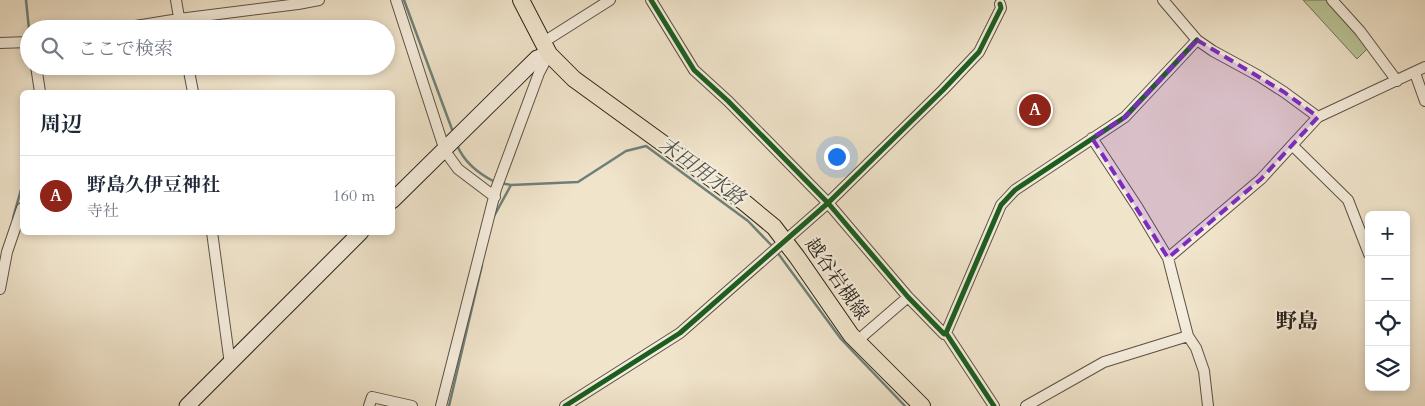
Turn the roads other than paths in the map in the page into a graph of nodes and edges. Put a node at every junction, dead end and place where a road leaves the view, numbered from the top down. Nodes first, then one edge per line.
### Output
1 (176, 0) edge
2 (319, 0) edge
3 (396, 0) edge
4 (521, 0) edge
5 (610, 0) edge
6 (651, 0) edge
7 (1163, 0) edge
8 (1332, 0) edge
9 (1000, 4) dead end
10 (179, 20) edge
11 (204, 20) edge
12 (1197, 40) junction
13 (20, 42) edge
14 (0, 43) edge
15 (546, 48) junction
16 (1425, 67) edge
17 (1415, 73) junction
18 (37, 75) edge
19 (190, 75) edge
20 (1397, 81) junction
21 (40, 90) edge
22 (193, 90) edge
23 (1425, 101) edge
24 (1318, 117) junction
25 (1092, 138) junction
26 (1292, 146) junction
27 (444, 150) junction
28 (495, 197) junction
29 (395, 198) edge
30 (828, 203) junction
31 (20, 214) edge
32 (212, 235) edge
33 (358, 235) edge
34 (1365, 244) edge
35 (779, 246) junction
36 (1168, 258) junction
37 (0, 289) edge
38 (908, 297) junction
39 (946, 333) junction
40 (1188, 336) junction
41 (857, 341) junction
42 (230, 364) junction
43 (187, 406) edge
44 (369, 406) edge
45 (412, 406) edge
46 (441, 406) edge
47 (565, 406) edge
48 (922, 406) edge
49 (994, 406) edge
50 (1026, 406) edge
51 (1208, 406) edge

1 - 10 street
2 - 11 street
3 - 27 street
4 - 15 main road, 越谷岩槻線
5 - 15 street
6 - 30 street
7 - 12 street
8 - 20 street
9 - 30 street
12 - 24 street
12 - 25 street
13 - 14 street
15 - 27 street
15 - 28 street
15 - 35 main road, 越谷岩槻線
16 - 17 street
17 - 20 street
17 - 23 street
18 - 21 street
19 - 22 street
20 - 24 street
24 - 26 street
25 - 36 street
25 - 39 street
26 - 34 street
26 - 36 street
27 - 28 street
27 - 29 street
28 - 46 street
30 - 35 street
30 - 38 street
31 - 37 street
32 - 42 street
33 - 42 street
35 - 41 main road, 越谷岩槻線
35 - 47 street
36 - 40 street
38 - 39 street
38 - 41 street
39 - 49 street
40 - 50 street
40 - 51 street
41 - 48 main road, 越谷岩槻線
42 - 43 street
44 - 45 street

